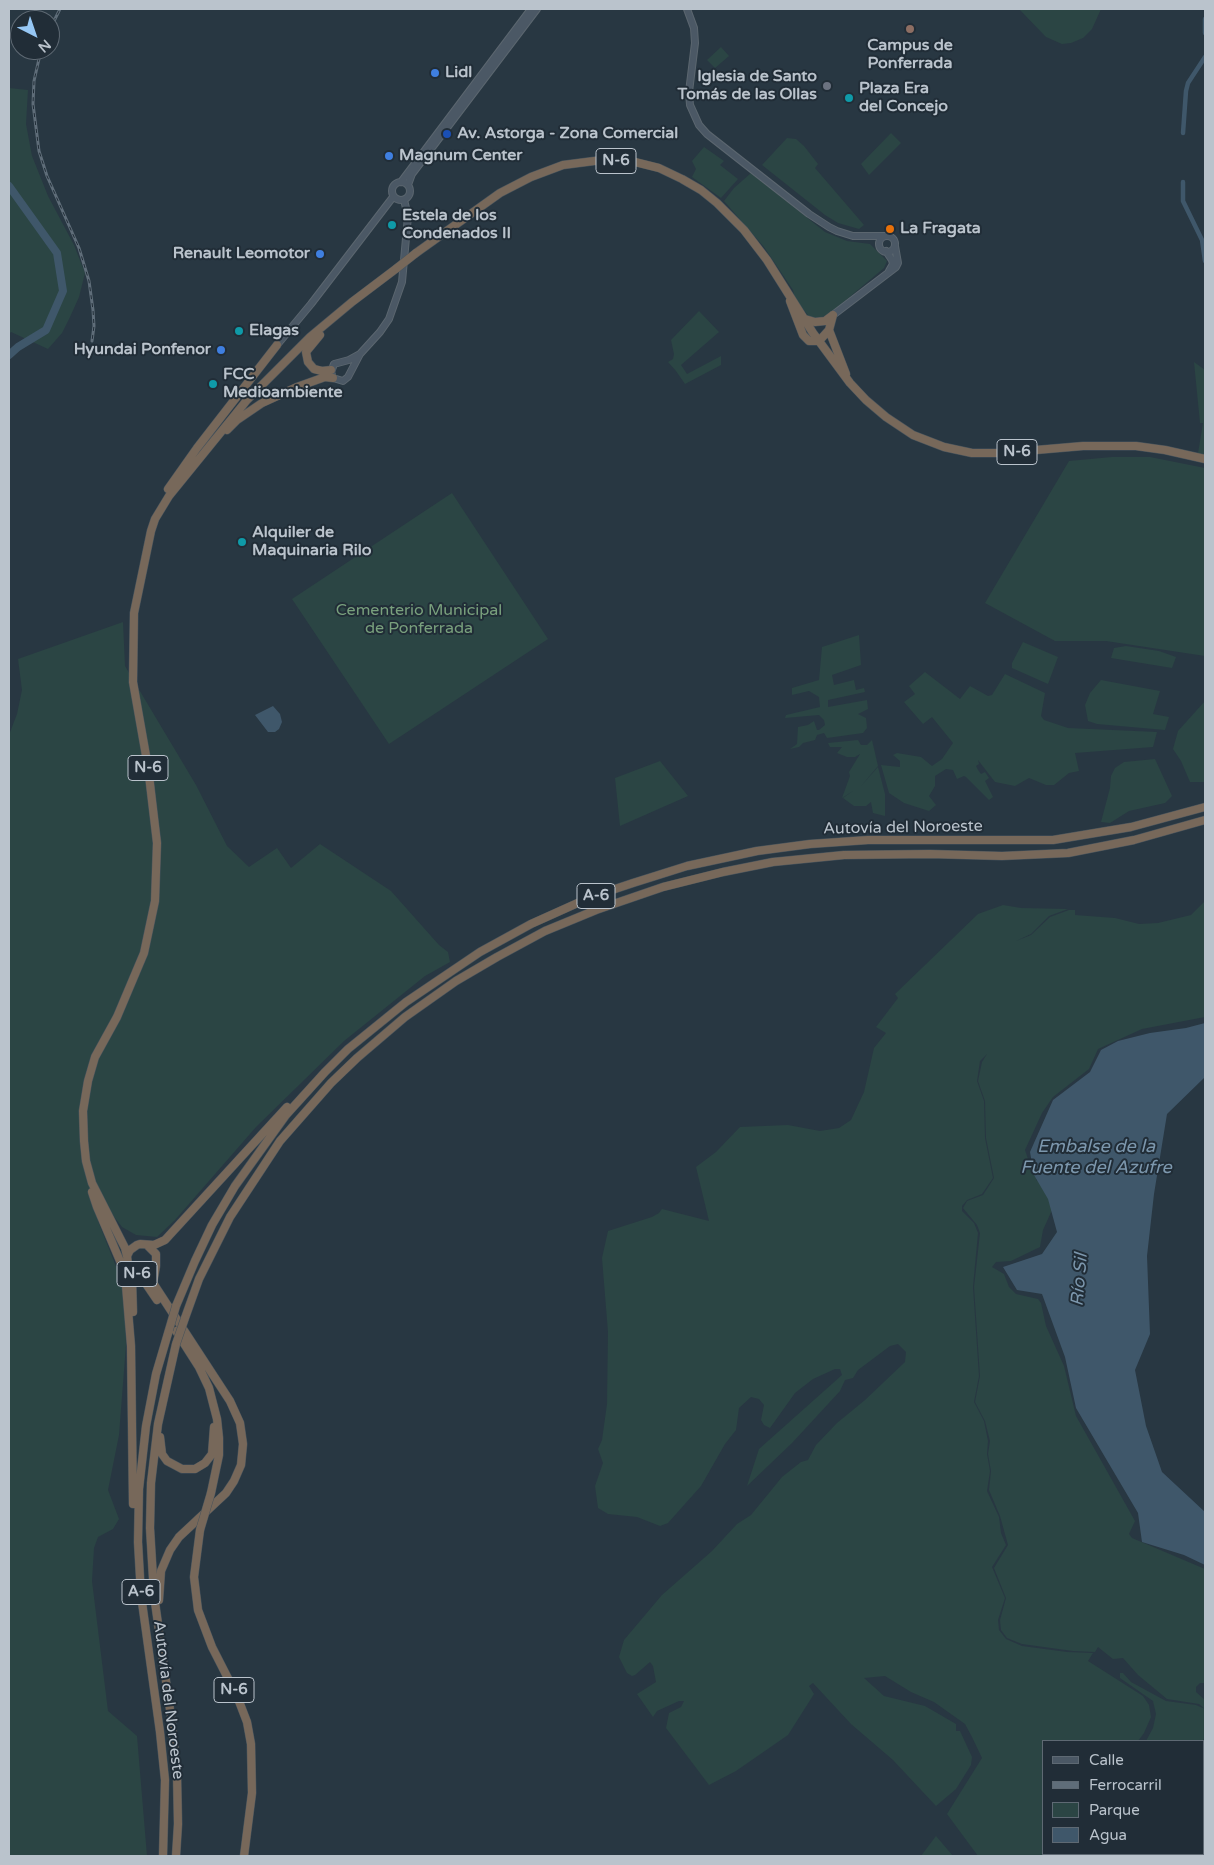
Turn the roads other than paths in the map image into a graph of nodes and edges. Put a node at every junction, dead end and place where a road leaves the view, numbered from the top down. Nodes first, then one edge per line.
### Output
1 (531, 9) edge
2 (537, 9) edge
3 (687, 9) edge
4 (404, 183) junction
5 (393, 197) junction
6 (404, 200) junction
7 (887, 236) junction
8 (870, 237) junction
9 (879, 244) junction
10 (895, 246) junction
11 (886, 251) junction
12 (887, 274) junction
13 (365, 292) junction
14 (787, 292) junction
15 (833, 315) junction
16 (805, 319) junction
17 (824, 321) junction
18 (829, 330) junction
19 (813, 333) junction
20 (819, 341) junction
21 (277, 345) joint
22 (360, 354) junction
23 (343, 362) junction
24 (331, 370) junction
25 (350, 372) junction
26 (333, 378) junction
27 (850, 383) junction
28 (1205, 459) edge
29 (184, 475) junction
30 (155, 519) junction
31 (1205, 807) edge
32 (1205, 820) edge
33 (406, 1002) junction
34 (92, 1183) junction
35 (117, 1232) junction
36 (144, 1245) junction
37 (127, 1256) junction
38 (153, 1269) junction
39 (130, 1270) junction
40 (140, 1275) junction
41 (158, 1300) junction
42 (178, 1345) junction
43 (132, 1346) junction
44 (209, 1388) junction
45 (154, 1694) junction
46 (172, 1724) junction
47 (163, 1856) edge
48 (176, 1856) edge
49 (244, 1856) edge

1 - 4 main road
2 - 4 main road
3 - 8 main road
4 - 5 main road
4 - 6 main road
5 - 6 main road
5 - 21 main road
6 - 22 main road
7 - 8 main road
7 - 9 main road
7 - 10 main road
8 - 9 main road
9 - 11 main road
10 - 11 main road
10 - 12 main road
11 - 12 main road
12 - 15 main road
13 - 14 highway, N-6, bridge
13 - 24 highway, N-6
13 - 29 highway, N-6
14 - 16 highway, N-6
14 - 20 highway
15 - 17 highway
15 - 18 highway
16 - 17 highway
16 - 19 highway, N-6
17 - 19 highway
18 - 20 highway
18 - 27 highway
19 - 20 highway, N-6
20 - 27 highway, N-6
21 - 30 highway
22 - 23 main road
22 - 25 main road
23 - 24 main road
23 - 25 main road
24 - 26 main road
25 - 26 main road
26 - 29 highway
27 - 28 highway, N-6
29 - 30 highway, N-6
30 - 34 highway, N-6
31 - 33 highway, Autovía del Noroeste / A-6
32 - 42 highway, Autovía del Noroeste / A-6, bridge
33 - 36 highway
33 - 45 highway, Autovía del Noroeste / A-6, bridge
34 - 35 highway, N-6
34 - 43 highway
35 - 36 highway, N-6
35 - 37 highway, N-6
36 - 37 highway, N-6
36 - 38 highway, N-6
37 - 39 highway, N-6
38 - 40 highway, N-6
38 - 41 highway, N-6
38 - 46 highway
39 - 40 highway, N-6
39 - 43 highway
40 - 41 highway, N-6
41 - 44 highway, N-6
42 - 44 highway
42 - 46 highway, Autovía del Noroeste / A-6
43 - 45 highway
44 - 49 highway, N-6, bridge
45 - 47 highway, Autovía del Noroeste / A-6
46 - 48 highway, Autovía del Noroeste / A-6

